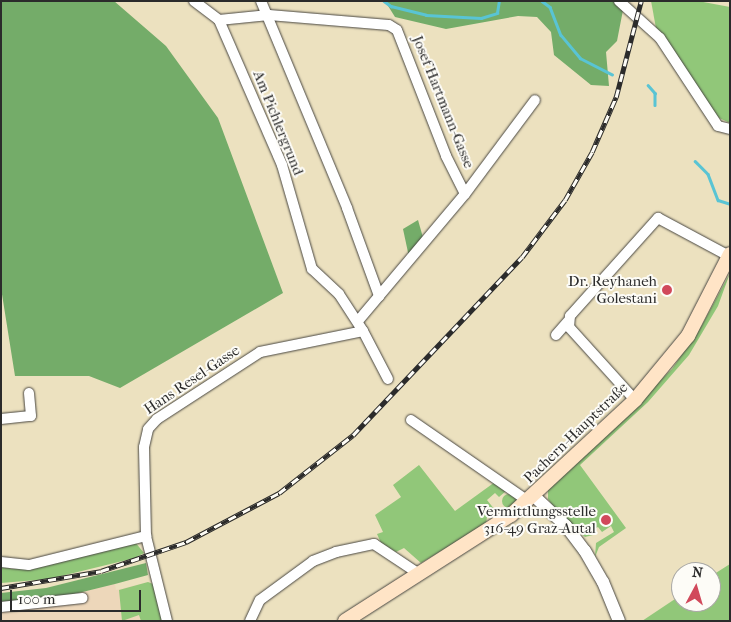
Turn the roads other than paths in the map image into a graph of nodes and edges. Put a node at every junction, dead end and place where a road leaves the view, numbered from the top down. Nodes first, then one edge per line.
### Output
1 (194, 1) edge
2 (261, 1) edge
3 (619, 1) edge
4 (268, 15) junction
5 (219, 20) junction
6 (535, 100) dead end
7 (730, 129) edge
8 (465, 194) junction
9 (729, 260) edge
10 (379, 296) junction
11 (358, 321) junction
12 (568, 321) junction
13 (362, 331) junction
14 (556, 335) dead end
15 (388, 379) dead end
16 (28, 393) dead end
17 (635, 400) junction
18 (1, 420) edge
19 (411, 420) dead end
20 (531, 499) junction
21 (146, 536) junction
22 (1, 562) edge
23 (419, 574) junction
24 (83, 598) dead end
25 (1, 608) edge
26 (167, 621) edge
27 (250, 621) edge
28 (345, 621) edge
29 (619, 621) edge

1 - 5 street, Am Pichlergrund
2 - 4 street
3 - 7 street
4 - 5 street
4 - 8 street, Josef Hartmann-Gasse
4 - 10 street
5 - 11 street, Am Pichlergrund
6 - 8 street, Josef Hartmann-Gasse
8 - 10 street, Josef Hartmann-Gasse
9 - 12 street
9 - 17 main road, Pachern-Hauptstraße
10 - 11 street, Josef Hartmann-Gasse
11 - 13 street
12 - 14 street
12 - 17 street
13 - 15 street
13 - 21 street, Hans Resel-Gasse
16 - 18 street
17 - 20 main road, Pachern-Hauptstraße
19 - 20 street
20 - 23 main road, Pachern-Hauptstraße
20 - 29 street
21 - 22 street
21 - 26 street, Hans Resel-Gasse
23 - 27 street
23 - 28 main road, Pachern-Hauptstraße
24 - 25 street

